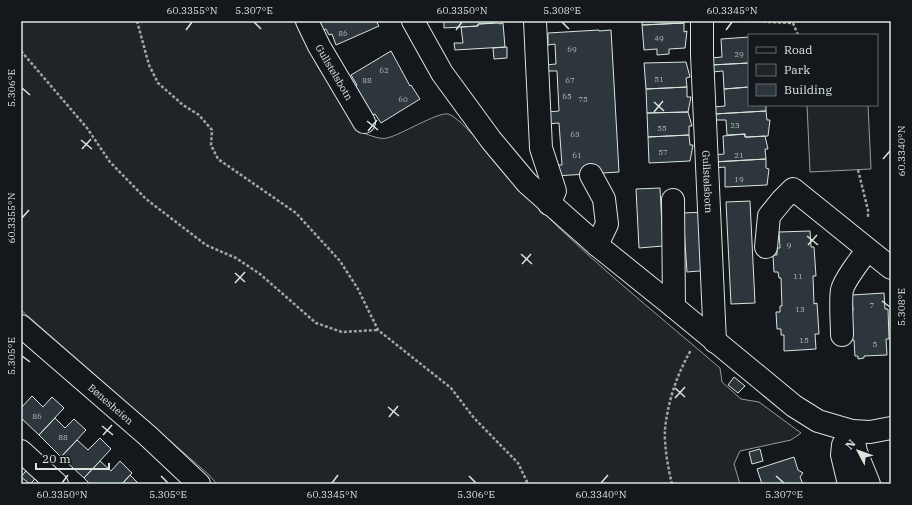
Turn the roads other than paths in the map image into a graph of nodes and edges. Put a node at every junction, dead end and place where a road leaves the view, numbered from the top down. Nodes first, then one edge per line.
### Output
1 (307, 21) edge
2 (413, 21) edge
3 (535, 21) edge
4 (702, 21) edge
5 (364, 122) dead end
6 (590, 174) dead end
7 (673, 200) dead end
8 (549, 204) junction
9 (597, 245) junction
10 (766, 247) dead end
11 (868, 250) junction
12 (891, 268) edge
13 (674, 307) junction
14 (21, 326) edge
15 (842, 335) dead end
16 (710, 337) junction
17 (891, 428) edge
18 (852, 431) junction
19 (21, 450) edge
20 (57, 484) edge
21 (199, 484) edge
22 (849, 484) edge
23 (869, 484) edge

1 - 5 street, Gullstølsbotn
2 - 8 street
3 - 8 street
4 - 16 street, Gullstølsbotn
6 - 9 street
7 - 13 street
8 - 9 street
9 - 13 street
10 - 11 street
11 - 12 street
11 - 15 street
13 - 16 street
14 - 21 street, Bønesheien
16 - 18 street
17 - 18 street
18 - 22 street
18 - 23 street
19 - 20 street

